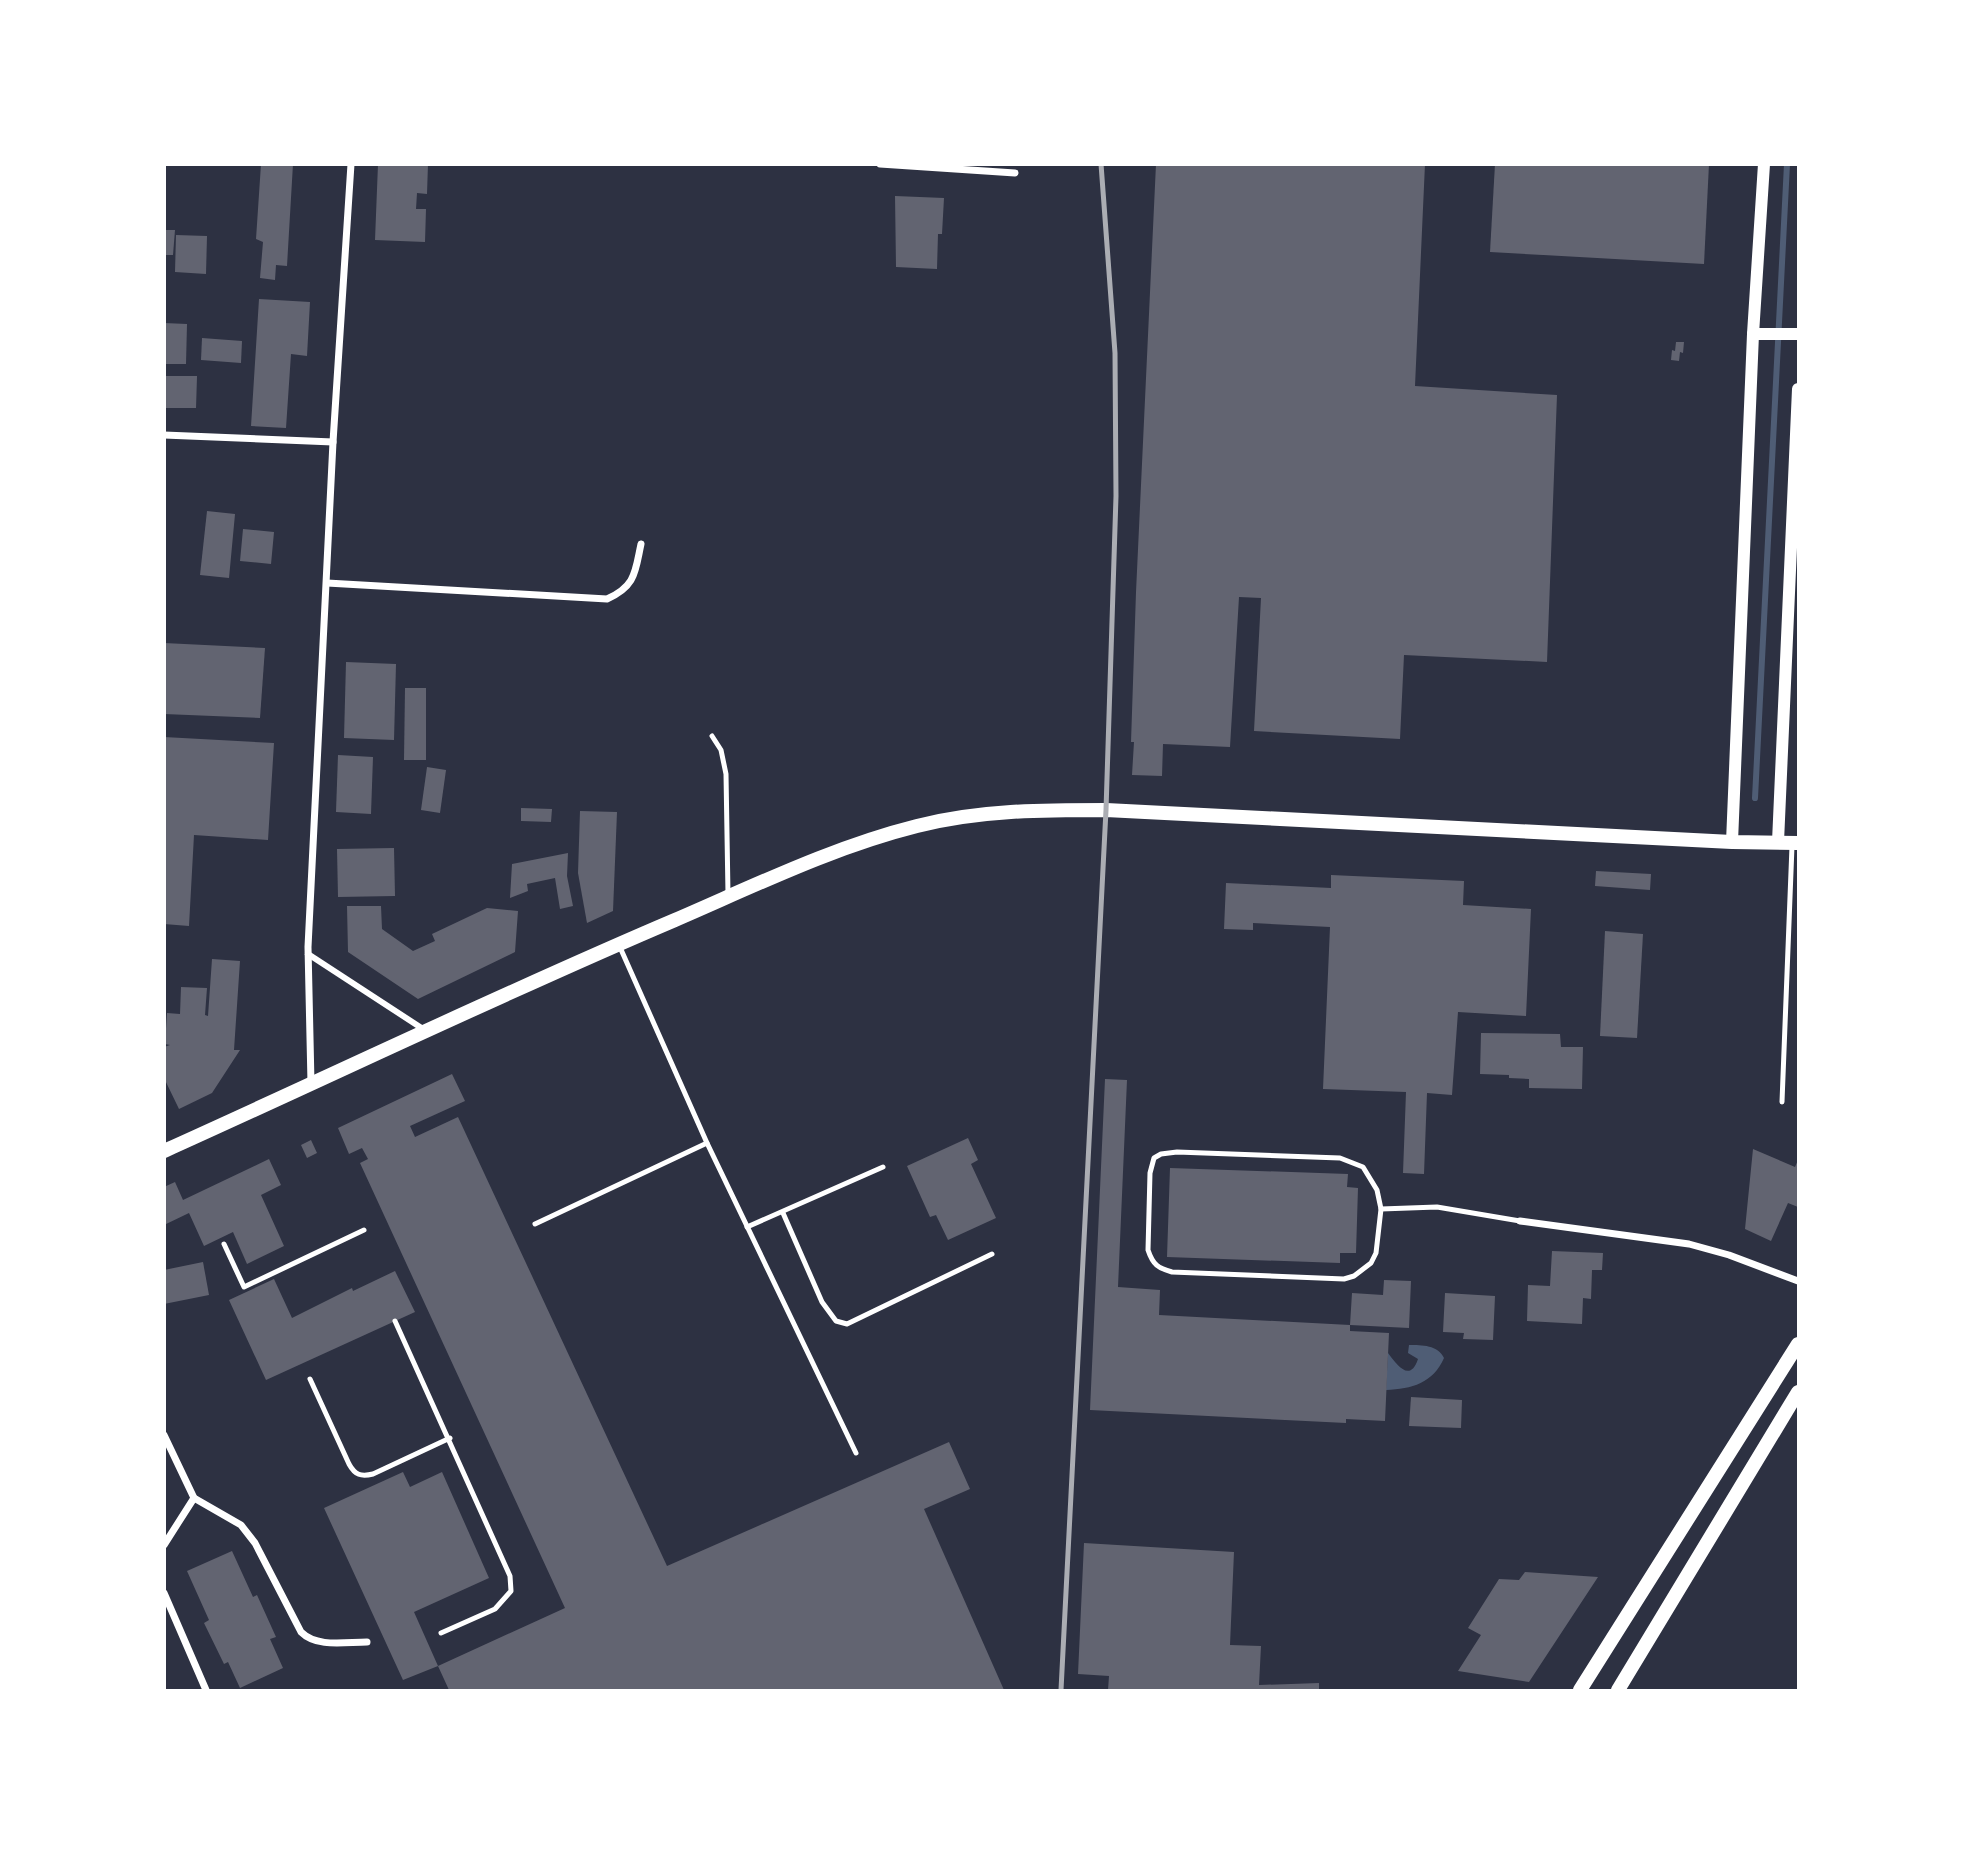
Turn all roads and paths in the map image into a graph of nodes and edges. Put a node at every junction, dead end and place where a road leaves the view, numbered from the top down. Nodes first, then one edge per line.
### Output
1 (351, 164) edge
2 (880, 164) edge
3 (1764, 164) edge
4 (1015, 173) dead end
5 (1758, 334) junction
6 (1794, 334) edge
7 (1798, 388) edge
8 (164, 435) edge
9 (333, 442) junction
10 (641, 544) dead end
11 (327, 583) junction
12 (712, 736) dead end
13 (1732, 842) junction
14 (1789, 842) edge
15 (728, 897) junction
16 (618, 944) junction
17 (308, 954) junction
18 (428, 1032) junction
19 (311, 1086) junction
20 (1783, 1102) dead end
21 (707, 1143) junction
22 (164, 1152) edge
23 (883, 1167) dead end
24 (1381, 1209) junction
25 (783, 1213) junction
26 (1520, 1221) joint
27 (535, 1224) dead end
28 (747, 1227) junction
29 (364, 1230) dead end
30 (224, 1244) dead end
31 (992, 1254) dead end
32 (1798, 1281) edge
33 (396, 1321) dead end
34 (1798, 1344) edge
35 (310, 1379) dead end
36 (1798, 1392) edge
37 (164, 1435) edge
38 (450, 1438) junction
39 (856, 1453) dead end
40 (194, 1498) junction
41 (164, 1545) edge
42 (164, 1593) edge
43 (441, 1633) dead end
44 (367, 1642) dead end
45 (206, 1690) edge
46 (1580, 1690) edge
47 (1618, 1690) edge

1 - 9 street
2 - 4 street
3 - 5 street
5 - 6 street
5 - 13 street
7 - 14 street
8 - 9 street
9 - 11 street
10 - 11 street
11 - 17 street
12 - 15 lane
13 - 14 main road
13 - 15 main road
14 - 20 lane
15 - 16 main road
16 - 18 main road
16 - 21 lane
17 - 18 street
17 - 19 street
18 - 19 main road
19 - 22 main road
21 - 27 lane
21 - 28 lane
23 - 25 lane
24 - 24 lane
24 - 26 lane
25 - 28 lane
25 - 31 lane
26 - 32 street
28 - 39 lane
29 - 30 lane
33 - 38 lane
34 - 46 main road
35 - 38 lane
36 - 47 main road
37 - 40 street
38 - 43 lane
40 - 41 street
40 - 44 street
42 - 45 street

